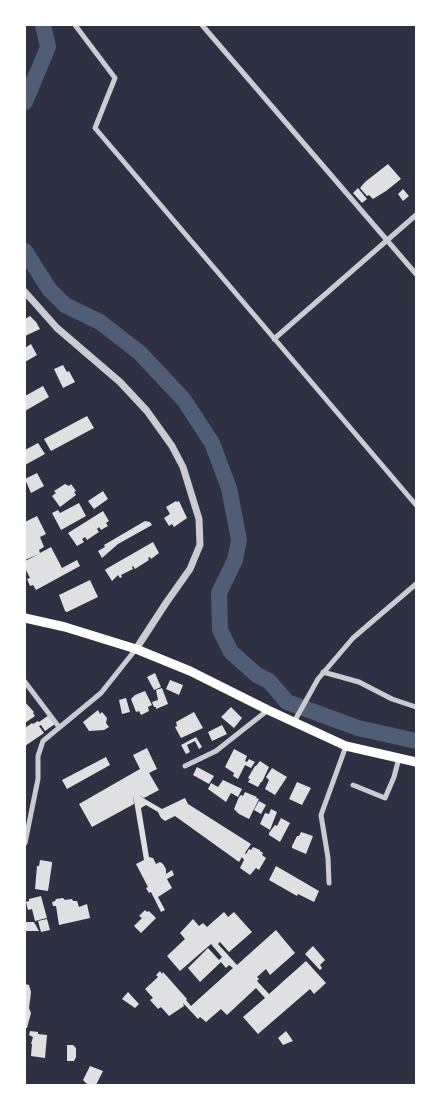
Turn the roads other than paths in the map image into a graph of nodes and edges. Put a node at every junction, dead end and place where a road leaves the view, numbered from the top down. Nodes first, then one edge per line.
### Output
1 (75, 25) edge
2 (202, 25) edge
3 (416, 215) edge
4 (387, 240) junction
5 (416, 274) edge
6 (25, 292) edge
7 (274, 340) junction
8 (416, 505) edge
9 (416, 584) edge
10 (25, 618) edge
11 (136, 649) junction
12 (323, 672) junction
13 (25, 682) edge
14 (416, 706) edge
15 (268, 710) junction
16 (297, 718) junction
17 (59, 727) junction
18 (346, 746) junction
19 (399, 758) junction
20 (416, 762) edge
21 (185, 766) dead end
22 (353, 785) dead end
23 (25, 843) edge
24 (329, 883) dead end

1 - 7 street
2 - 4 street
3 - 4 street
4 - 5 street
4 - 7 street
6 - 11 street
7 - 8 street
9 - 12 street
10 - 11 main road
11 - 15 main road
11 - 17 street
12 - 14 street
12 - 16 street
13 - 17 street
15 - 16 main road
15 - 21 street
16 - 18 main road
17 - 23 street
18 - 19 main road
18 - 24 street
19 - 20 main road
19 - 22 street

